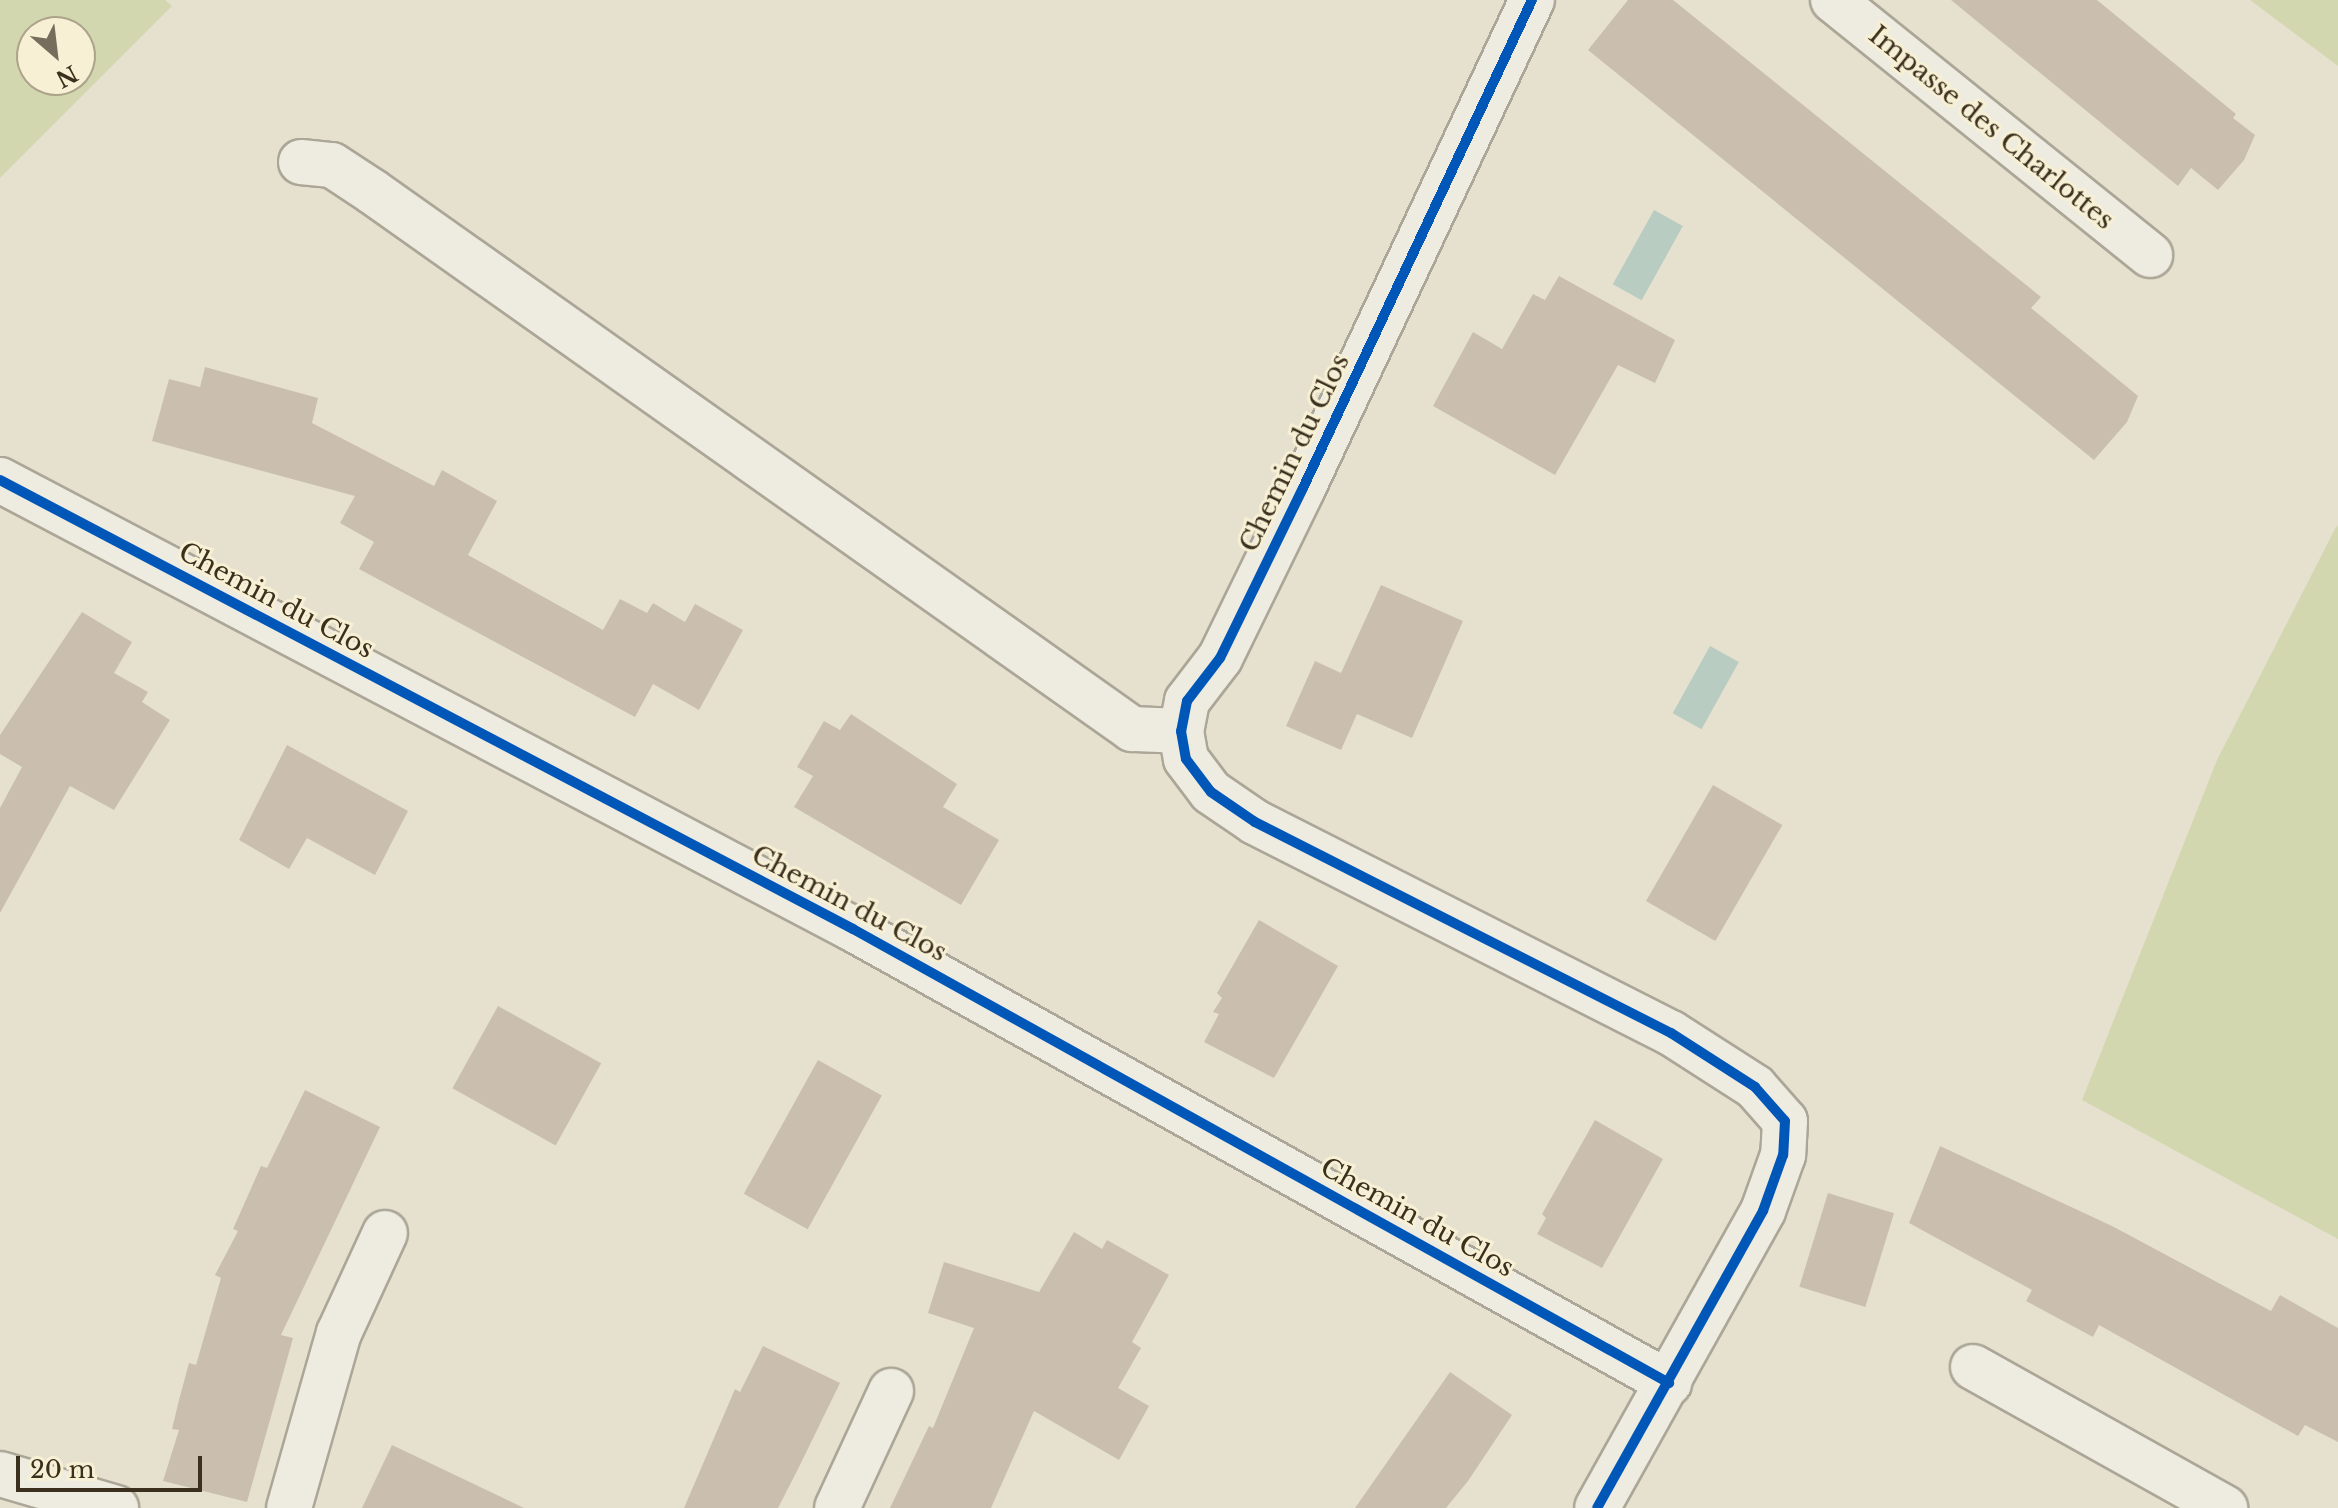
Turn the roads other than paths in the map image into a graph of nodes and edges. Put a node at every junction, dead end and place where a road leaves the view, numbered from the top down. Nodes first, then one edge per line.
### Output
1 (1532, 0) edge
2 (1833, 0) edge
3 (301, 162) dead end
4 (2150, 255) dead end
5 (0, 480) edge
6 (1181, 731) junction
7 (385, 1233) dead end
8 (1973, 1367) dead end
9 (1669, 1383) junction
10 (891, 1391) dead end
11 (0, 1474) edge
12 (116, 1508) edge
13 (289, 1508) edge
14 (837, 1508) edge
15 (1597, 1508) edge
16 (2225, 1508) edge

1 - 6 street, Chemin du Clos
2 - 4 street, Impasse des Charlottes
3 - 6 street
5 - 9 street, Chemin du Clos
6 - 9 street
7 - 13 street
8 - 16 street
9 - 15 street
10 - 14 street
11 - 12 street

